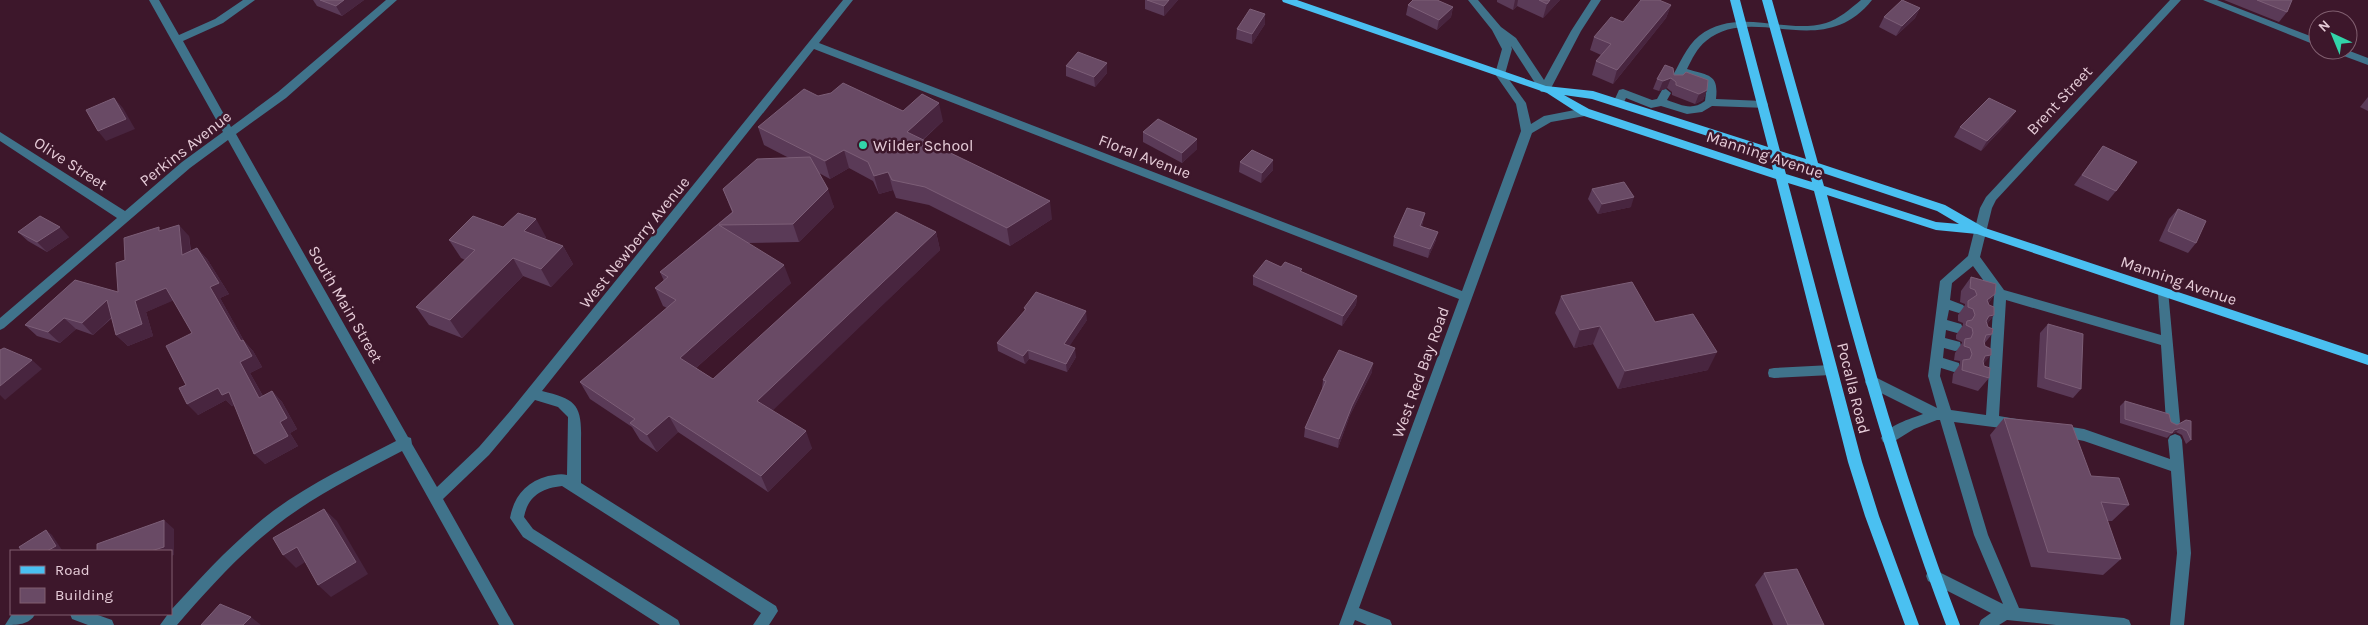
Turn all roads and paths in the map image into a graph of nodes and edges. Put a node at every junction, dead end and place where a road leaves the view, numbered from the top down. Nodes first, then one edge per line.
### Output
1 (154, 0) edge
2 (250, 0) edge
3 (392, 0) edge
4 (848, 0) edge
5 (1287, 0) edge
6 (1473, 0) edge
7 (1596, 0) edge
8 (1735, 0) edge
9 (1767, 0) edge
10 (1867, 0) edge
11 (2176, 0) edge
12 (2208, 0) edge
13 (1742, 24) junction
14 (1775, 26) junction
15 (1498, 29) junction
16 (2308, 39) edge
17 (177, 40) junction
18 (812, 45) junction
19 (1500, 74) junction
20 (1545, 89) junction
21 (1710, 102) junction
22 (1618, 103) junction
23 (1763, 105) junction
24 (1692, 111) junction
25 (1585, 112) junction
26 (1685, 125) junction
27 (1527, 131) junction
28 (230, 133) junction
29 (0, 136) edge
30 (1775, 155) junction
31 (1813, 166) junction
32 (1782, 177) junction
33 (1819, 189) junction
34 (125, 217) junction
35 (1981, 230) junction
36 (1974, 258) junction
37 (2164, 293) junction
38 (2000, 294) junction
39 (1466, 297) junction
40 (1942, 303) junction
41 (1959, 308) dead end
42 (1984, 315) edge
43 (1999, 319) junction
44 (1940, 323) junction
45 (0, 325) edge
46 (1957, 328) dead end
47 (1982, 336) edge
48 (1997, 340) junction
49 (1938, 341) junction
50 (2168, 342) junction
51 (1955, 346) dead end
52 (1981, 355) edge
53 (1996, 360) junction
54 (2368, 360) edge
55 (1936, 361) junction
56 (1954, 367) dead end
57 (1831, 370) junction
58 (1774, 373) dead end
59 (1980, 375) edge
60 (1995, 379) junction
61 (1872, 382) junction
62 (532, 394) junction
63 (1940, 414) junction
64 (1992, 420) junction
65 (2173, 422) edge
66 (2029, 426) edge
67 (2048, 429) edge
68 (1888, 438) junction
69 (2175, 440) dead end
70 (406, 442) junction
71 (2176, 466) junction
72 (574, 486) junction
73 (436, 497) junction
74 (1933, 576) junction
75 (2010, 613) junction
76 (26, 615) edge
77 (80, 615) edge
78 (1349, 618) edge
79 (12, 625) edge
80 (107, 625) edge
81 (167, 625) edge
82 (507, 625) edge
83 (673, 625) edge
84 (760, 625) edge
85 (1386, 625) edge
86 (1912, 625) edge
87 (1953, 625) edge
88 (1986, 625) edge
89 (2124, 625) edge
90 (2177, 625) edge

1 - 17 street, South Main Street
2 - 17 street
3 - 28 street, Perkins Avenue
4 - 18 street, West Newberry Avenue
5 - 19 main road, Manning Avenue
6 - 15 street
7 - 20 street
8 - 13 main road, Pocalla Road
9 - 14 main road, Pocalla Road
10 - 14 street
11 - 35 street, Brent Street
12 - 16 street
13 - 14 street
13 - 21 street
13 - 23 main road, Pocalla Road
14 - 31 main road, Pocalla Road
15 - 19 street
15 - 20 street
17 - 28 street, South Main Street
18 - 39 street, Floral Avenue
18 - 62 street, West Newberry Avenue
19 - 20 main road, Manning Avenue
19 - 27 street
20 - 22 main road, Manning Avenue
20 - 25 main road, Manning Avenue
21 - 23 street
21 - 24 street
22 - 24 street
22 - 26 main road, Manning Avenue
23 - 30 main road, Pocalla Road
24 - 26 street
25 - 27 street
25 - 32 main road, Manning Avenue
26 - 30 main road, Manning Avenue
27 - 39 street, West Red Bay Road
28 - 34 street, Perkins Avenue
28 - 70 street, South Main Street
29 - 34 street, Olive Street
30 - 31 main road, Manning Avenue
30 - 32 main road, Pocalla Road
31 - 33 main road, Pocalla Road
31 - 35 main road, Manning Avenue
32 - 33 main road, Manning Avenue
32 - 57 main road, Pocalla Road
33 - 35 main road, Manning Avenue
33 - 61 main road, Pocalla Road
34 - 45 street, Perkins Avenue
35 - 36 street, Brent Street
35 - 37 main road, Manning Avenue
36 - 38 street
36 - 40 street
37 - 50 street
37 - 54 main road, Manning Avenue
38 - 43 street
38 - 50 street
39 - 78 street, West Red Bay Road
40 - 41 street
40 - 44 street
42 - 43 street
43 - 48 street
44 - 46 street
44 - 49 street
47 - 48 street
48 - 53 street
49 - 51 street
49 - 55 street
50 - 65 street
52 - 53 street
53 - 60 street
55 - 56 street
55 - 63 street
57 - 58 street
57 - 86 main road, Pocalla Road
59 - 60 street
60 - 64 street
61 - 63 street
61 - 68 main road, Pocalla Road
62 - 72 street
62 - 73 street, West Newberry Avenue
63 - 64 street
63 - 68 street
63 - 75 street
64 - 66 street
67 - 71 street
68 - 74 main road, Pocalla Road
69 - 71 street
70 - 73 street, South Main Street
70 - 81 street
71 - 90 street
72 - 83 street
72 - 84 street
73 - 82 street, South Main Street
74 - 75 street
74 - 87 main road, Pocalla Road
75 - 88 street
75 - 89 street
76 - 79 street
77 - 80 street
78 - 85 street

